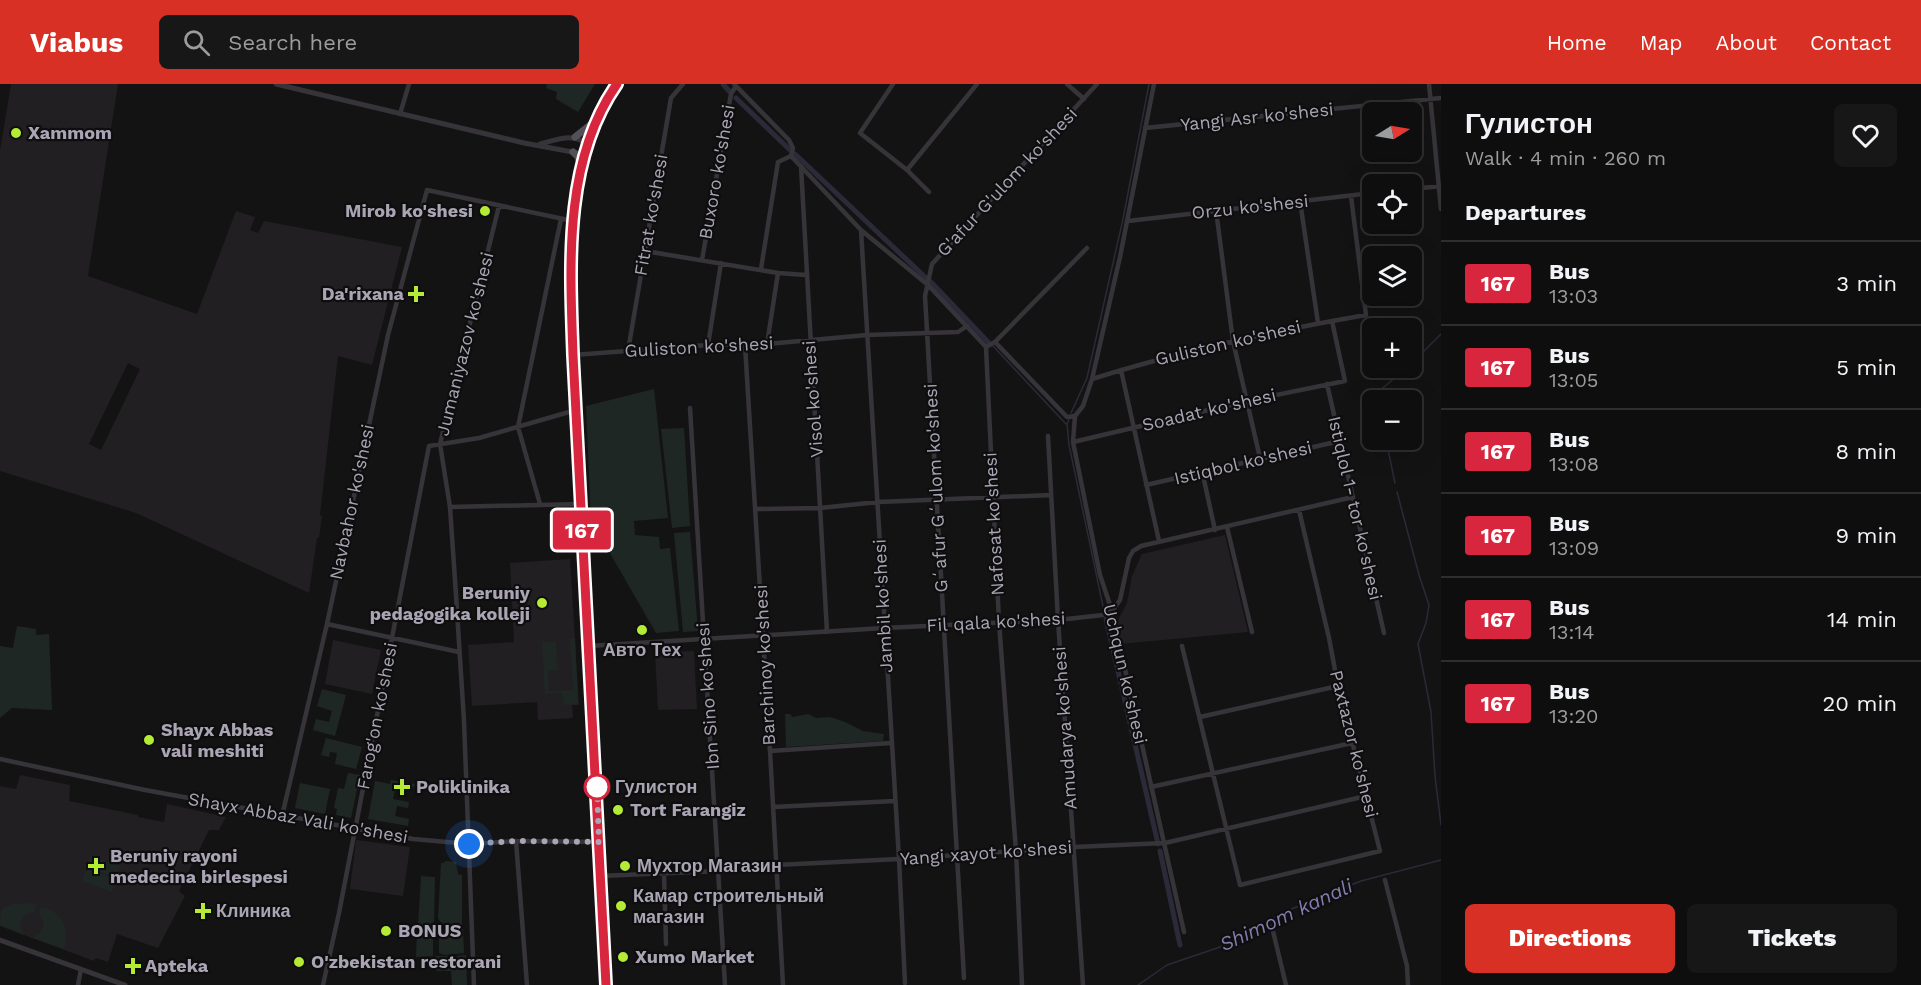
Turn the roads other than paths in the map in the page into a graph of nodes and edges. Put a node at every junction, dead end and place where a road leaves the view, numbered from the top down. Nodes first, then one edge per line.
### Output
1 (276, 84) edge
2 (409, 84) edge
3 (617, 84) edge
4 (683, 84) edge
5 (893, 84) edge
6 (977, 84) edge
7 (1067, 84) edge
8 (1097, 84) edge
9 (1154, 84) edge
10 (1430, 84) edge
11 (735, 85) edge
12 (1441, 98) edge
13 (1084, 99) junction
14 (1431, 100) junction
15 (400, 114) junction
16 (596, 120) junction
17 (1145, 128) junction
18 (574, 137) junction
19 (538, 144) junction
20 (587, 147) junction
21 (573, 152) junction
22 (791, 156) junction
23 (801, 166) junction
24 (582, 169) junction
25 (907, 170) junction
26 (1440, 186) edge
27 (1422, 188) edge
28 (929, 192) dead end
29 (1362, 194) edge
30 (1350, 196) junction
31 (1300, 201) junction
32 (498, 206) junction
33 (1441, 209) edge
34 (1216, 210) junction
35 (561, 219) junction
36 (573, 221) junction
37 (1128, 221) junction
38 (861, 230) junction
39 (1087, 248) dead end
40 (645, 251) junction
41 (702, 260) junction
42 (721, 263) junction
43 (761, 269) junction
44 (778, 273) junction
45 (806, 275) junction
46 (928, 285) junction
47 (1332, 321) junction
48 (1318, 323) junction
49 (967, 326) junction
50 (926, 333) junction
51 (867, 335) junction
52 (809, 340) junction
53 (1233, 341) junction
54 (995, 342) junction
55 (767, 344) junction
56 (708, 345) junction
57 (745, 345) junction
58 (986, 347) junction
59 (628, 351) junction
60 (573, 355) junction
61 (1121, 370) junction
62 (1092, 379) junction
63 (1327, 384) junction
64 (1247, 401) junction
65 (690, 408) dead end
66 (576, 410) junction
67 (1075, 416) junction
68 (518, 428) junction
69 (1134, 428) junction
70 (1048, 436) dead end
71 (1341, 441) junction
72 (1073, 442) junction
73 (440, 444) junction
74 (1260, 458) junction
75 (1202, 471) junction
76 (1146, 485) junction
77 (1051, 495) junction
78 (1353, 497) junction
79 (993, 499) junction
80 (937, 500) junction
81 (878, 502) junction
82 (540, 504) junction
83 (580, 504) junction
84 (450, 507) junction
85 (820, 508) junction
86 (756, 509) junction
87 (1299, 510) junction
88 (1227, 527) junction
89 (1215, 530) junction
90 (1159, 541) junction
91 (1112, 611) junction
92 (1058, 620) junction
93 (999, 622) junction
94 (327, 624) junction
95 (944, 625) junction
96 (884, 628) junction
97 (827, 632) junction
98 (1252, 632) dead end
99 (1384, 633) dead end
100 (763, 636) junction
101 (392, 638) junction
102 (704, 638) junction
103 (1182, 645) dead end
104 (589, 646) junction
105 (459, 652) junction
106 (1338, 686) junction
107 (1200, 717) junction
108 (891, 743) junction
109 (1352, 743) junction
110 (770, 751) junction
111 (0, 759) edge
112 (1213, 772) junction
113 (1151, 786) junction
114 (1366, 796) junction
115 (895, 801) junction
116 (773, 807) junction
117 (282, 816) junction
118 (354, 829) junction
119 (1226, 830) junction
120 (516, 841) junction
121 (599, 842) junction
122 (1165, 843) junction
123 (469, 844) junction
124 (1074, 847) junction
125 (1016, 851) junction
126 (957, 855) junction
127 (899, 859) junction
128 (776, 865) junction
129 (718, 871) junction
130 (664, 873) junction
131 (600, 876) junction
132 (1384, 880) dead end
133 (1272, 927) dead end
134 (1184, 932) dead end
135 (0, 940) edge
136 (666, 944) dead end
137 (81, 969) junction
138 (964, 978) dead end
139 (905, 983) dead end
140 (78, 985) edge
141 (125, 985) edge
142 (323, 985) edge
143 (474, 985) edge
144 (526, 985) edge
145 (606, 985) edge
146 (725, 985) edge
147 (783, 985) edge
148 (1022, 985) edge
149 (1083, 985) edge
150 (1286, 985) edge
151 (1408, 985) edge

1 - 15 street
2 - 15 street
3 - 16 main road
4 - 40 street, Fitrat ko'shesi
5 - 25 street
6 - 25 street
7 - 13 street
8 - 13 street, G'afur G'ulom ko'shesi
9 - 17 street
10 - 14 street
11 - 22 street
11 - 41 street, Buxoro ko'shesi
12 - 14 street, Yangi Asr ko'shesi
13 - 46 street, G'afur G'ulom ko'shesi
14 - 17 street, Yangi Asr ko'shesi
14 - 26 street
15 - 19 street
16 - 18 main road
16 - 20 main road
17 - 37 street
18 - 19 street
18 - 20 street
19 - 21 street
20 - 21 street
20 - 24 main road
21 - 24 main road
22 - 23 street
22 - 43 street
23 - 38 street
23 - 45 street, Visol ko'shesi
24 - 36 main road
25 - 28 street
26 - 27 street
26 - 33 street
29 - 30 street, Orzu ko'shesi
30 - 31 street, Orzu ko'shesi
30 - 47 street, Guliston ko'shesi
31 - 34 street, Orzu ko'shesi
31 - 48 street
32 - 35 street
32 - 73 street, Jumaniyazov ko'shesi
32 - 94 street, Navbahor ko'shesi
34 - 37 street, Orzu ko'shesi
34 - 53 street
35 - 36 street
35 - 68 street
36 - 60 main road
37 - 62 street
38 - 46 street
38 - 51 street, Jambil ko'shesi
39 - 54 street
40 - 41 street
40 - 59 street, Fitrat ko'shesi
41 - 42 street
42 - 43 street
42 - 56 street
43 - 44 street
44 - 45 street
44 - 55 street
45 - 52 street, Visol ko'shesi
46 - 49 street
46 - 50 street, Gʻafur Gʻulom ko'shesi
47 - 48 street, Guliston ko'shesi
47 - 63 street, Soadat ko'shesi
48 - 53 street, Guliston ko'shesi
49 - 50 street, Guliston ko'shesi
49 - 58 street
50 - 51 street, Guliston ko'shesi
50 - 80 street, Gʻafur Gʻulom ko'shesi
51 - 52 street, Guliston ko'shesi
51 - 81 street, Jambil ko'shesi
52 - 55 street, Guliston ko'shesi
52 - 85 street, Visol ko'shesi
53 - 61 street, Guliston ko'shesi
53 - 64 street
54 - 58 street
54 - 67 street
55 - 57 street, Guliston ko'shesi
56 - 57 street, Guliston ko'shesi
56 - 59 street, Guliston ko'shesi
57 - 86 street, Barchinoy ko'shesi
58 - 79 street, Nafosat ko'shesi
59 - 60 street, Guliston ko'shesi
60 - 66 main road
61 - 62 street, Guliston ko'shesi
61 - 69 street
62 - 67 street
63 - 64 street, Soadat ko'shesi
63 - 71 street, Istiqlol 1- tor ko'shesi
64 - 69 street, Soadat ko'shesi
64 - 74 street
65 - 102 street, Ibn Sino ko'shesi
66 - 68 street
66 - 83 main road
67 - 72 street, Uchqun ko'shesi
68 - 73 street
68 - 82 street
69 - 72 street, Soadat ko'shesi
69 - 76 street
70 - 77 street, Amudarya ko'shesi
71 - 74 street, Istiqbol ko'shesi
71 - 78 street, Istiqlol 1- tor ko'shesi
72 - 91 street, Uchqun ko'shesi
73 - 84 street, Jumaniyazov ko'shesi
73 - 101 street, Farog'on ko'shesi
74 - 75 street, Istiqbol ko'shesi
75 - 76 street, Istiqbol ko'shesi
75 - 89 street
76 - 90 street
77 - 79 street
77 - 92 street, Amudarya ko'shesi
78 - 87 street
78 - 99 street, Istiqlol 1- tor ko'shesi
79 - 80 street
79 - 93 street, Nafosat ko'shesi
80 - 81 street
80 - 95 street, Gʻafur Gʻulom ko'shesi
81 - 85 street
81 - 96 street, Jambil ko'shesi
82 - 83 street
82 - 84 street
83 - 104 main road
84 - 105 street, Jumaniyazov ko'shesi
85 - 86 street
85 - 97 street, Visol ko'shesi
86 - 100 street, Barchinoy ko'shesi
87 - 88 street
87 - 106 street, Paxtazor ko'shesi
88 - 89 street
88 - 98 street
89 - 90 street
90 - 91 street
91 - 92 street, Fil qala ko'shesi
91 - 113 street, Uchqun ko'shesi
92 - 93 street, Fil qala ko'shesi
92 - 124 street, Amudarya ko'shesi
93 - 95 street, Fil qala ko'shesi
93 - 125 street, Nafosat ko'shesi
94 - 101 street
94 - 117 street, Navbahor ko'shesi
95 - 96 street, Fil qala ko'shesi
95 - 126 street, Gʻafur Gʻulom ko'shesi
96 - 97 street, Fil qala ko'shesi
96 - 108 street, Jambil ko'shesi
97 - 100 street, Fil qala ko'shesi
100 - 102 street, Fil qala ko'shesi
100 - 110 street, Barchinoy ko'shesi
101 - 105 street
101 - 118 street, Farog'on ko'shesi
102 - 104 street, Fil qala ko'shesi
102 - 129 street, Ibn Sino ko'shesi
103 - 107 street
104 - 121 main road
105 - 123 street, Jumaniyazov ko'shesi
106 - 107 street
106 - 109 street, Paxtazor ko'shesi
107 - 112 street
108 - 110 street
108 - 115 street, Jambil ko'shesi
109 - 112 street
109 - 114 street, Paxtazor ko'shesi
110 - 116 street, Barchinoy ko'shesi
111 - 117 street, Shayx Abbaz Vali ko'shesi
112 - 113 street
112 - 119 street
113 - 122 street, Uchqun ko'shesi
114 - 119 street, Yangi xayot ko'shesi
114 - 119 street, Paxtazor ko'shesi
115 - 116 street
115 - 127 street, Jambil ko'shesi
116 - 128 street, Barchinoy ko'shesi
117 - 118 street, Shayx Abbaz Vali ko'shesi
118 - 123 street, Shayx Abbaz Vali ko'shesi
118 - 142 street, Farog'on ko'shesi
119 - 122 street, Yangi xayot ko'shesi
120 - 121 street, Shayx Abbaz Vali ko'shesi
120 - 123 street, Shayx Abbaz Vali ko'shesi
120 - 144 street
121 - 131 main road
122 - 124 street, Yangi xayot ko'shesi
122 - 134 street, Uchqun ko'shesi
123 - 143 street, Jumaniyazov ko'shesi
124 - 125 street, Yangi xayot ko'shesi
124 - 149 street, Amudarya ko'shesi
125 - 126 street, Yangi xayot ko'shesi
125 - 148 street, Nafosat ko'shesi
126 - 127 street, Yangi xayot ko'shesi
126 - 138 street, Gʻafur Gʻulom ko'shesi
127 - 128 street, Yangi xayot ko'shesi
127 - 139 street, Jambil ko'shesi
128 - 129 street, Yangi xayot ko'shesi
128 - 147 street, Barchinoy ko'shesi
129 - 130 street, Yangi xayot ko'shesi
129 - 146 street, Ibn Sino ko'shesi
130 - 131 street, Yangi xayot ko'shesi
130 - 136 street
131 - 145 main road
132 - 151 street
133 - 150 street
135 - 137 street
137 - 140 street
137 - 141 street

